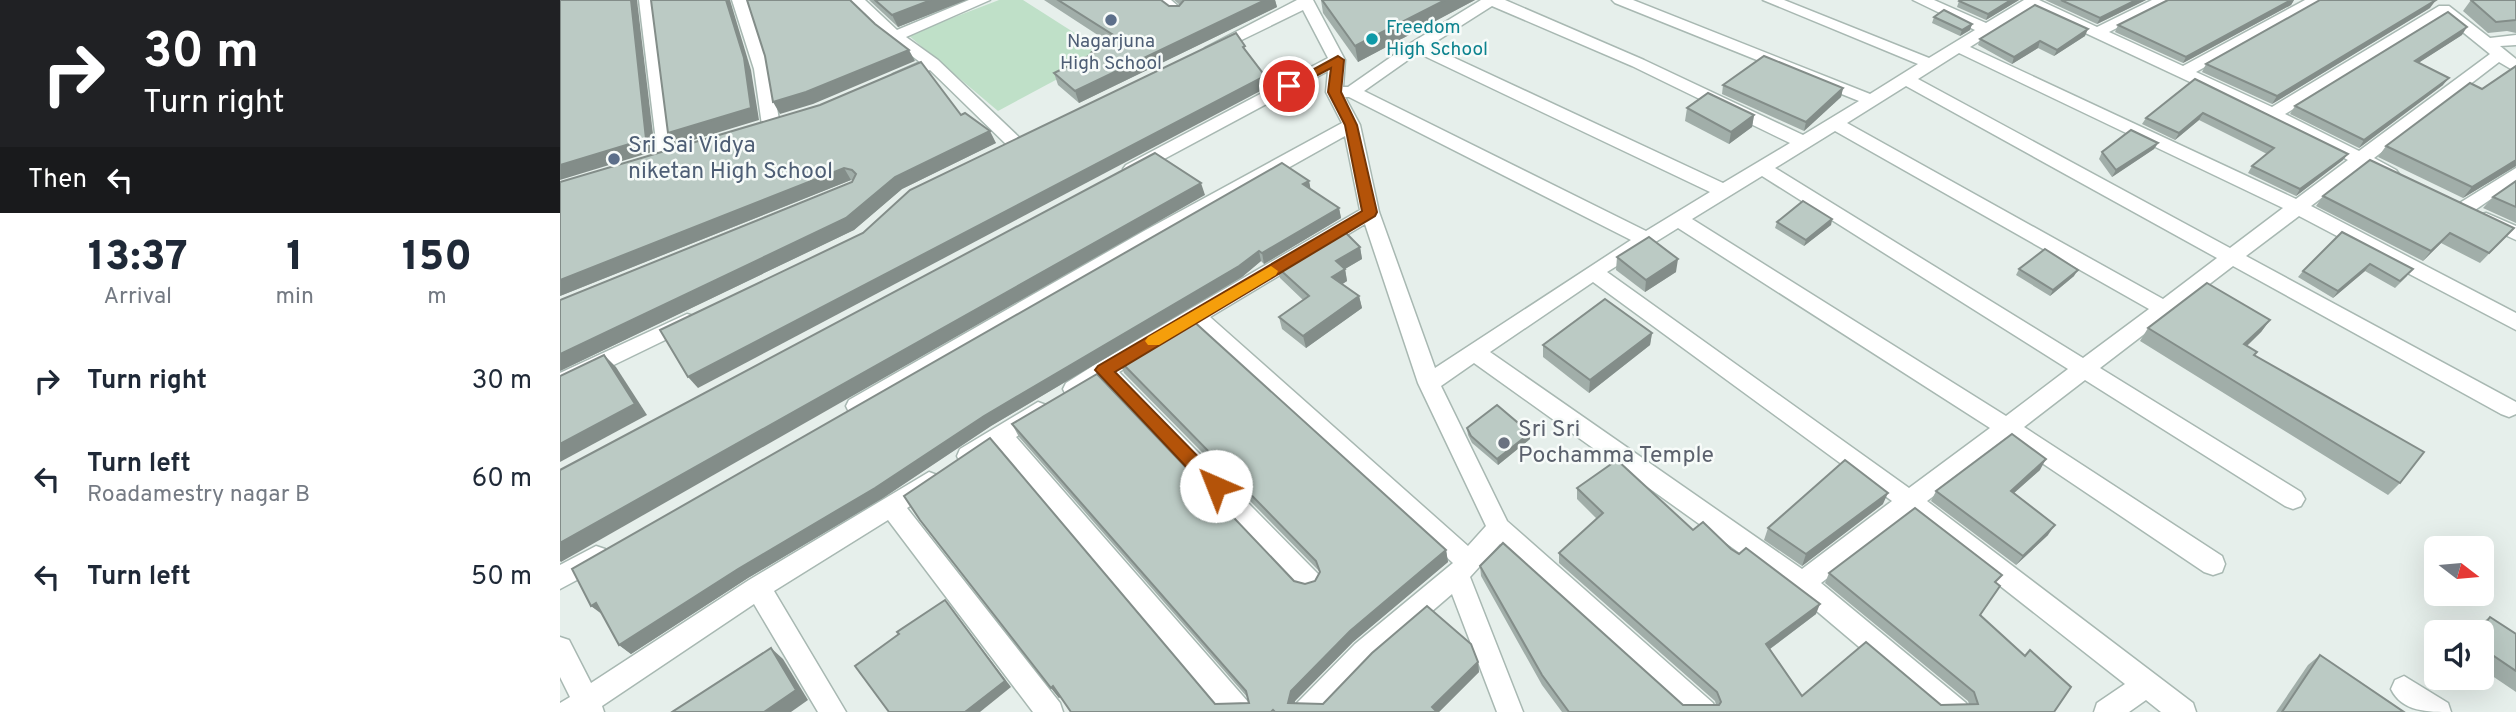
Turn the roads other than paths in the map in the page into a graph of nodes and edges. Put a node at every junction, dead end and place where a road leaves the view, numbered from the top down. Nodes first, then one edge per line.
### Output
1 (647, 0) edge
2 (740, 0) edge
3 (856, 0) edge
4 (982, 0) edge
5 (1162, 0) edge
6 (1492, 0) edge
7 (1620, 0) edge
8 (1771, 0) edge
9 (1921, 0) edge
10 (2164, 0) edge
11 (2316, 0) edge
12 (1306, 1) edge
13 (2438, 5) edge
14 (1177, 12) edge
15 (1987, 29) junction
16 (2098, 32) junction
17 (895, 36) junction
18 (2516, 40) edge
19 (1417, 46) junction
20 (1958, 47) junction
21 (2493, 49) junction
22 (1203, 52) edge
23 (1338, 60) junction
24 (932, 63) junction
25 (1931, 64) junction
26 (2516, 67) edge
27 (2185, 72) junction
28 (1905, 79) junction
29 (886, 82) edge
30 (1343, 92) junction
31 (1869, 99) junction
32 (2273, 114) junction
33 (1834, 123) junction
34 (771, 125) edge
35 (1351, 125) junction
36 (1803, 142) junction
37 (1015, 143) edge
38 (667, 158) edge
39 (2360, 159) junction
40 (1762, 168) junction
41 (2516, 174) edge
42 (1119, 176) edge
43 (2406, 181) edge
44 (1724, 191) junction
45 (2297, 207) junction
46 (1370, 212) junction
47 (1678, 219) junction
48 (2516, 234) edge
49 (1646, 239) junction
50 (2231, 257) junction
51 (1593, 272) junction
52 (2164, 308) junction
53 (711, 310) edge
54 (1196, 316) junction
55 (2516, 322) edge
56 (1475, 353) junction
57 (2084, 368) junction
58 (1104, 370) junction
59 (560, 383) edge
60 (1429, 383) junction
61 (2509, 408) dead end
62 (837, 417) edge
63 (2006, 428) junction
64 (1000, 434) junction
65 (2293, 499) dead end
66 (1909, 501) junction
67 (892, 507) junction
68 (1499, 528) junction
69 (608, 550) edge
70 (2213, 564) dead end
71 (1463, 568) junction
72 (560, 578) edge
73 (1309, 582) edge
74 (1802, 583) junction
75 (758, 588) junction
76 (560, 649) edge
77 (2146, 684) junction
78 (2404, 689) dead end
79 (582, 709) edge
80 (833, 712) edge
81 (1050, 712) edge
82 (1239, 712) edge
83 (1307, 712) edge
84 (1510, 712) edge
85 (1703, 712) edge
86 (1956, 712) edge
87 (2107, 712) edge
88 (2183, 712) edge
89 (2438, 712) edge

1 - 38 street
2 - 34 street
3 - 17 street
4 - 17 street
5 - 14 street
6 - 19 street
6 - 36 street
7 - 31 street
8 - 25 street
9 - 15 street
10 - 16 street
11 - 27 street
12 - 22 street
12 - 23 street
13 - 21 street
13 - 32 street
15 - 16 street
15 - 20 street
16 - 27 street
17 - 24 street
18 - 21 street
19 - 30 street
19 - 44 street
20 - 25 street
20 - 45 street
21 - 26 street
21 - 39 street
23 - 30 street
23 - 42 street
24 - 29 street
24 - 37 street
25 - 28 street
27 - 32 street
28 - 31 street
28 - 50 street
30 - 35 street
30 - 49 street
31 - 33 street
32 - 39 street
33 - 36 street
33 - 52 street
35 - 46 street
35 - 62 street
36 - 40 street
39 - 43 street
39 - 45 street
40 - 44 street
40 - 57 street
41 - 48 street
44 - 47 street
45 - 50 street
45 - 55 street
46 - 54 street
46 - 60 street
47 - 49 street
47 - 63 street
49 - 51 street
50 - 52 street
50 - 61 street
51 - 56 street
51 - 66 street
52 - 57 street
53 - 59 street
54 - 58 street
54 - 71 street
56 - 60 street
56 - 74 street
57 - 63 street
57 - 65 street
58 - 64 street
58 - 73 street
60 - 68 street
63 - 66 street
63 - 70 street
64 - 67 street
64 - 82 street
66 - 74 street
66 - 77 street
67 - 75 street
67 - 81 street
68 - 71 street
68 - 85 street
69 - 72 street
71 - 83 street
71 - 84 street
74 - 86 street
75 - 79 street
75 - 80 street
76 - 79 street
77 - 87 street
77 - 88 street
78 - 89 street

